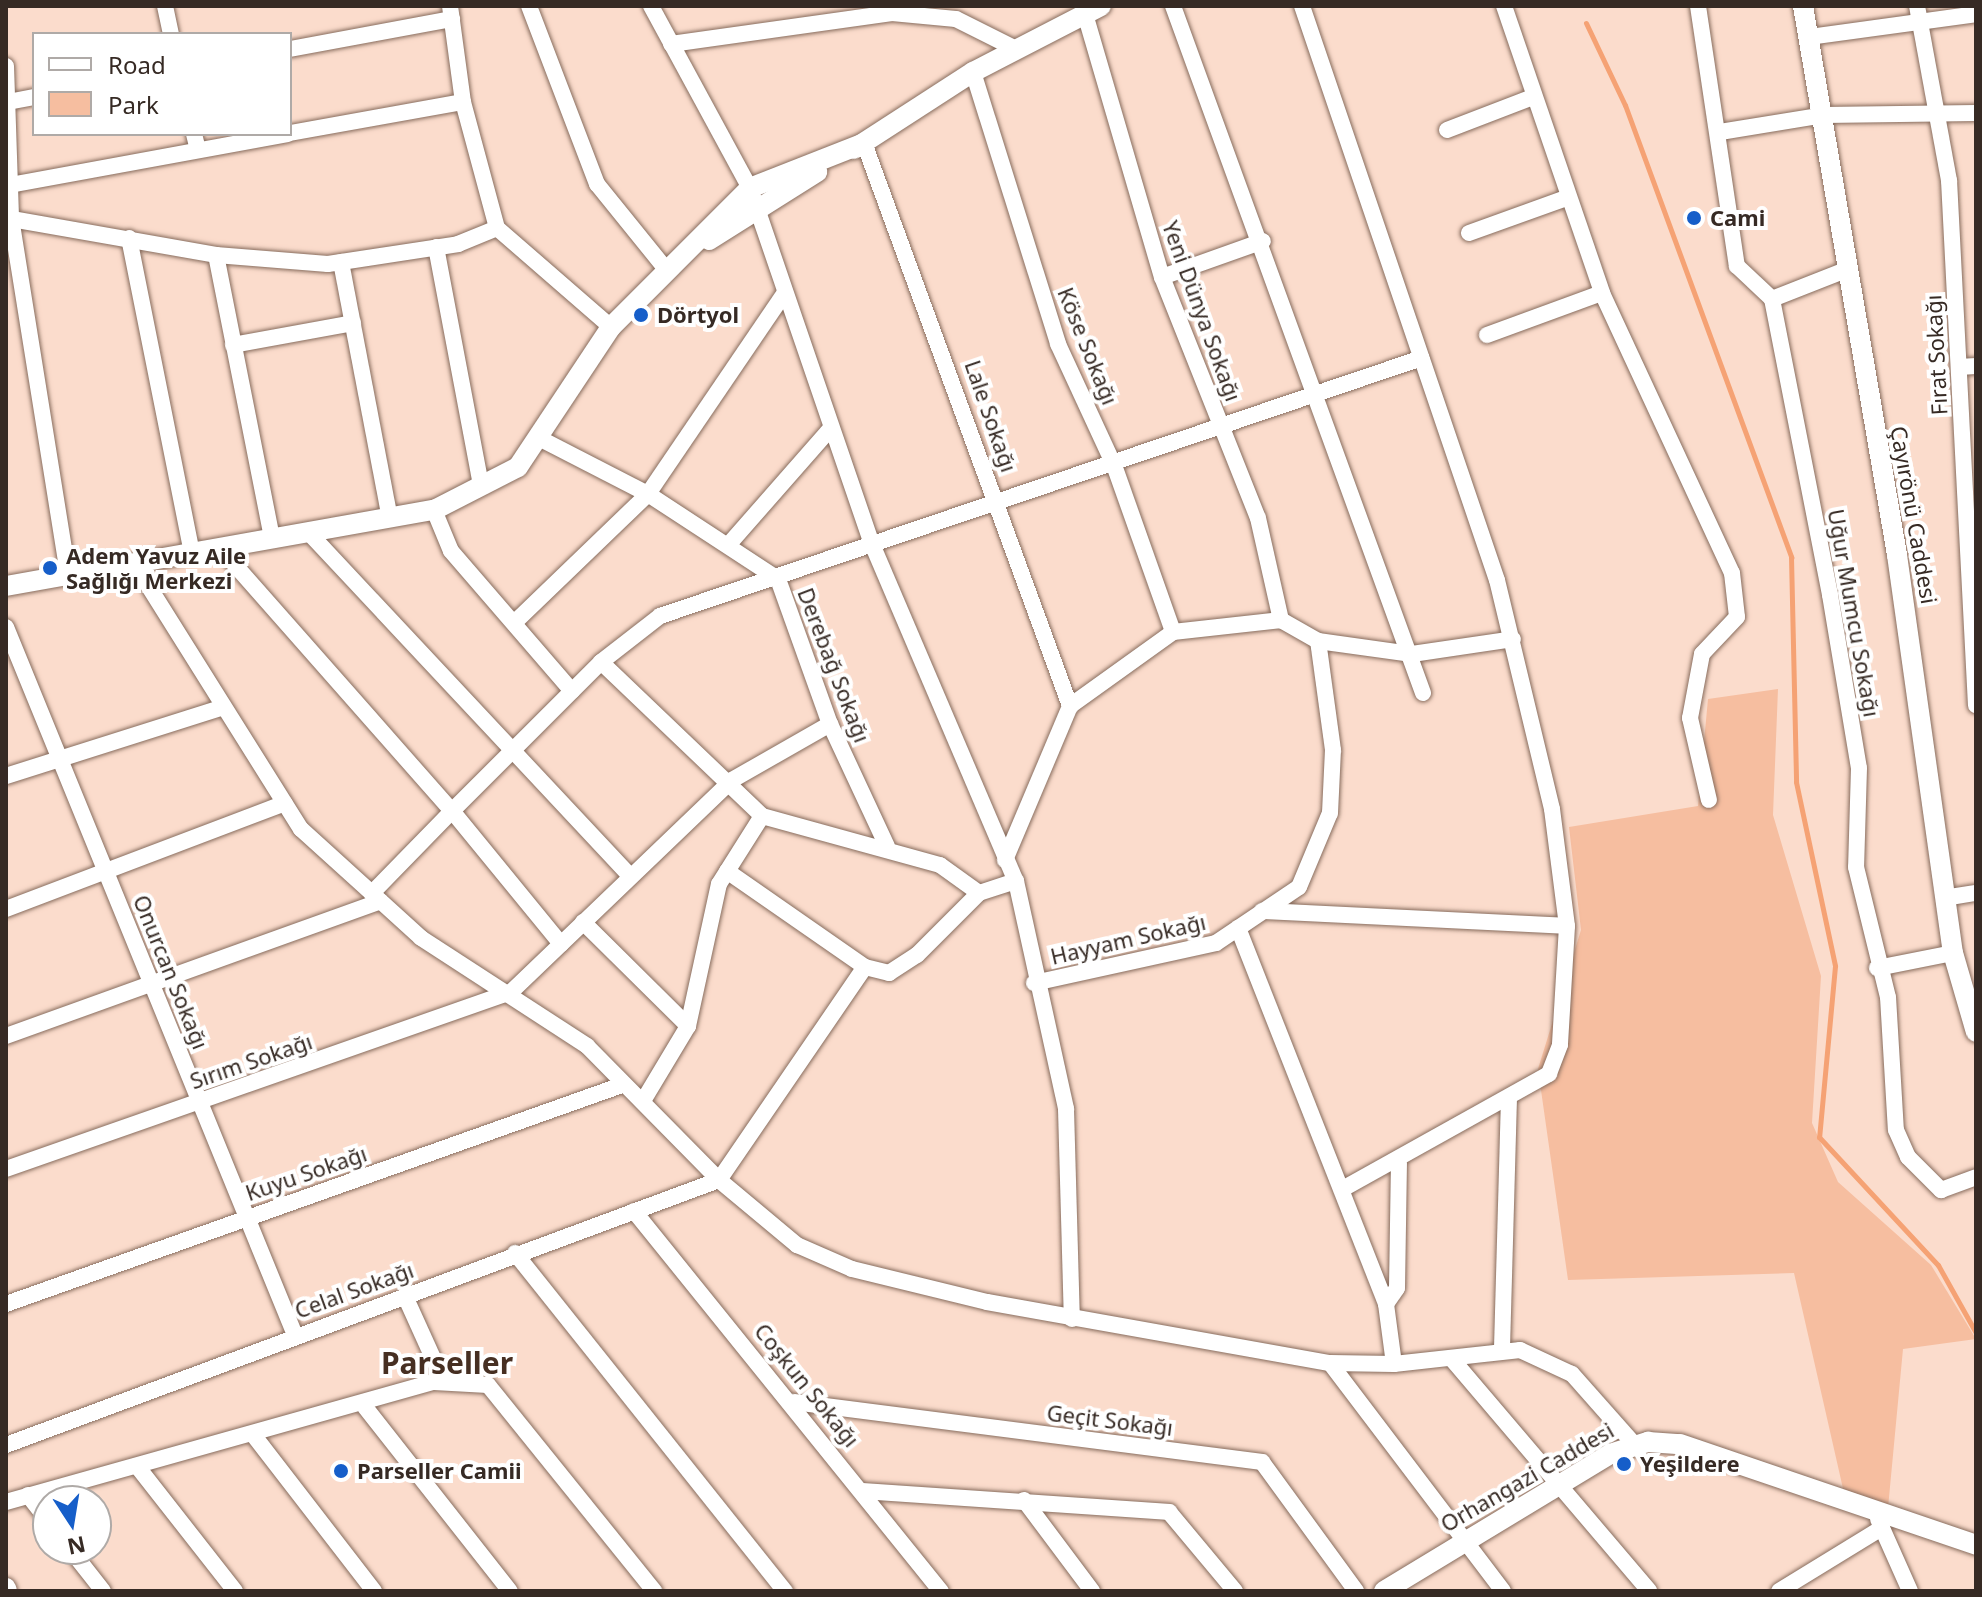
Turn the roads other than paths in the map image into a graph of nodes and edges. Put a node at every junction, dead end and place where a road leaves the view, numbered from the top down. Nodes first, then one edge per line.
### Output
1 (165, 6) edge
2 (529, 6) edge
3 (651, 6) edge
4 (1173, 6) edge
5 (1302, 6) edge
6 (1504, 6) edge
7 (1698, 6) edge
8 (1803, 6) edge
9 (1093, 10) edge
10 (451, 12) edge
11 (1918, 12) edge
12 (1976, 14) edge
13 (171, 32) edge
14 (1809, 37) junction
15 (671, 44) junction
16 (292, 49) edge
17 (1016, 49) junction
18 (6, 66) edge
19 (973, 72) junction
20 (32, 97) edge
21 (1533, 97) junction
22 (8, 102) edge
23 (463, 102) junction
24 (1936, 108) junction
25 (1976, 113) edge
26 (1824, 115) junction
27 (1447, 130) dead end
28 (1720, 132) junction
29 (292, 133) edge
30 (265, 136) edge
31 (196, 142) edge
32 (864, 143) junction
33 (10, 185) junction
34 (750, 188) junction
35 (1566, 198) junction
36 (757, 209) junction
37 (8, 218) edge
38 (497, 228) junction
39 (1469, 233) dead end
40 (129, 238) junction
41 (1263, 241) junction
42 (436, 247) junction
43 (216, 255) junction
44 (341, 262) junction
45 (665, 268) junction
46 (1848, 269) junction
47 (1162, 277) junction
48 (1602, 293) junction
49 (784, 294) junction
50 (1772, 299) junction
51 (353, 323) junction
52 (611, 327) junction
53 (1487, 335) dead end
54 (233, 345) junction
55 (1422, 358) junction
56 (1968, 367) edge
57 (1317, 394) junction
58 (831, 428) junction
59 (1222, 428) junction
60 (537, 437) junction
61 (1114, 465) junction
62 (481, 486) junction
63 (648, 494) junction
64 (997, 503) junction
65 (434, 510) junction
66 (390, 518) junction
67 (311, 535) junction
68 (272, 539) junction
69 (730, 543) junction
70 (872, 544) junction
71 (220, 548) junction
72 (192, 553) junction
73 (134, 563) junction
74 (68, 575) junction
75 (778, 579) junction
76 (6, 586) edge
77 (1281, 620) junction
78 (514, 623) junction
79 (6, 627) edge
80 (1173, 632) junction
81 (1513, 639) junction
82 (1318, 641) junction
83 (1412, 654) junction
84 (601, 662) junction
85 (1973, 676) edge
86 (572, 691) junction
87 (1423, 693) dead end
88 (1976, 705) edge
89 (1070, 706) junction
90 (223, 707) junction
91 (830, 724) junction
92 (513, 748) junction
93 (59, 757) junction
94 (6, 776) edge
95 (732, 780) junction
96 (1709, 800) dead end
97 (285, 803) junction
98 (452, 811) junction
99 (762, 816) junction
100 (887, 846) junction
101 (1005, 860) junction
102 (727, 871) junction
103 (107, 875) junction
104 (630, 876) junction
105 (1016, 881) junction
106 (979, 893) junction
107 (1976, 893) edge
108 (376, 897) junction
109 (1950, 897) junction
110 (6, 909) edge
111 (1262, 911) junction
112 (583, 922) junction
113 (1567, 926) junction
114 (1238, 928) junction
115 (561, 944) junction
116 (1953, 953) junction
117 (865, 967) junction
118 (1877, 968) junction
119 (1034, 983) junction
120 (152, 984) junction
121 (511, 992) junction
122 (688, 1026) junction
123 (1976, 1032) edge
124 (6, 1036) edge
125 (622, 1085) junction
126 (1509, 1100) junction
127 (643, 1101) junction
128 (200, 1102) junction
129 (1399, 1163) junction
130 (6, 1169) edge
131 (1976, 1177) edge
132 (719, 1180) junction
133 (1344, 1188) junction
134 (634, 1211) junction
135 (247, 1217) junction
136 (515, 1253) junction
137 (405, 1296) junction
138 (6, 1304) edge
139 (1386, 1304) junction
140 (1072, 1319) junction
141 (295, 1335) junction
142 (1502, 1348) junction
143 (1451, 1358) junction
144 (1330, 1363) junction
145 (1394, 1364) junction
146 (443, 1380) junction
147 (794, 1402) junction
148 (365, 1407) junction
149 (255, 1437) junction
150 (1634, 1444) junction
151 (6, 1445) edge
152 (137, 1466) junction
153 (1554, 1487) junction
154 (863, 1491) junction
155 (28, 1495) junction
156 (32, 1500) edge
157 (1024, 1500) junction
158 (6, 1502) edge
159 (1878, 1518) junction
160 (1463, 1540) junction
161 (1976, 1545) edge
162 (83, 1565) edge
163 (103, 1591) edge
164 (235, 1591) edge
165 (374, 1591) edge
166 (510, 1591) edge
167 (654, 1591) edge
168 (785, 1591) edge
169 (941, 1591) edge
170 (1092, 1591) edge
171 (1235, 1591) edge
172 (1356, 1591) edge
173 (1384, 1591) edge
174 (1503, 1591) edge
175 (1649, 1591) edge
176 (1779, 1591) edge
177 (1910, 1591) edge

1 - 13 street
2 - 45 street
3 - 15 street
4 - 41 street
5 - 55 street
6 - 21 street
7 - 28 street
8 - 14 street, Çayırönü Caddesi
9 - 17 street
9 - 47 street, Yeni Dünya Sokağı
10 - 16 street
10 - 23 street
11 - 12 street
11 - 14 street
11 - 24 street, Fırat Sokağı
14 - 26 street, Çayırönü Caddesi
15 - 17 street
15 - 34 street
17 - 19 street
18 - 22 street
19 - 32 street
19 - 61 street, Köse Sokağı
20 - 22 street
21 - 27 street
21 - 35 street
22 - 33 street
23 - 29 street
23 - 38 street
24 - 25 street
24 - 26 street
24 - 56 street, Fırat Sokağı
26 - 28 street
26 - 46 street, Çayırönü Caddesi
28 - 50 street
30 - 31 street
31 - 33 street
32 - 34 street
32 - 36 street
32 - 64 street, Lale Sokağı
33 - 37 street
34 - 36 street
34 - 45 street
35 - 39 street
35 - 48 street
36 - 45 street
36 - 49 street
37 - 40 street
37 - 74 street
38 - 42 street
38 - 52 street
40 - 43 street
40 - 72 street
41 - 47 street
41 - 57 street
42 - 44 street
42 - 62 street
43 - 44 street
43 - 54 street
44 - 51 street
45 - 52 street
46 - 50 street
46 - 109 street, Çayırönü Caddesi
47 - 59 street, Yeni Dünya Sokağı
48 - 53 street
48 - 96 street
49 - 58 street
49 - 63 street
50 - 118 street, Uğur Mumcu Sokağı
51 - 54 street
51 - 66 street
52 - 60 street
54 - 68 street
55 - 57 street
55 - 81 street
56 - 85 street, Fırat Sokağı
57 - 59 street
57 - 83 street
58 - 69 street
58 - 70 street
59 - 61 street
59 - 77 street, Yeni Dünya Sokağı
60 - 62 street
60 - 63 street, Derebağ Sokağı
61 - 64 street
61 - 80 street, Köse Sokağı
62 - 65 street
63 - 69 street, Derebağ Sokağı
63 - 78 street
64 - 70 street
64 - 89 street, Lale Sokağı
65 - 66 street
65 - 78 street
66 - 67 street
67 - 68 street
67 - 92 street
68 - 71 street
69 - 75 street, Derebağ Sokağı
70 - 75 street
70 - 101 street
71 - 72 street
71 - 98 street
72 - 73 street
73 - 74 street
73 - 90 street
74 - 76 street
75 - 84 street
75 - 91 street, Derebağ Sokağı
77 - 80 street
77 - 82 street
78 - 86 street
79 - 93 street, Onurcan Sokağı
80 - 89 street
81 - 83 street
81 - 113 street
82 - 83 street
82 - 111 street, Hayyam Sokağı
83 - 87 street
84 - 86 street
84 - 95 street
85 - 88 street, Fırat Sokağı
86 - 92 street
89 - 101 street
90 - 93 street
90 - 97 street
91 - 95 street
91 - 100 street, Derebağ Sokağı
92 - 98 street
92 - 104 street
93 - 94 street
93 - 103 street, Onurcan Sokağı
95 - 99 street
95 - 104 street
97 - 103 street
97 - 108 street
98 - 108 street
98 - 115 street
99 - 100 street
99 - 102 street
100 - 106 street
101 - 105 street
102 - 117 street
102 - 122 street
103 - 110 street
103 - 120 street, Onurcan Sokağı
104 - 112 street
105 - 106 street
105 - 119 street
106 - 117 street
107 - 109 street
108 - 120 street
108 - 121 street
109 - 116 street, Çayırönü Caddesi
111 - 113 street
111 - 114 street, Hayyam Sokağı
112 - 115 street
112 - 122 street
113 - 126 street
114 - 119 street, Hayyam Sokağı
114 - 133 street
115 - 121 street
116 - 118 street
116 - 123 street, Çayırönü Caddesi
117 - 132 street
118 - 131 street, Uğur Mumcu Sokağı
119 - 140 street
120 - 124 street
120 - 128 street, Onurcan Sokağı
121 - 125 street
121 - 128 street, Sırım Sokağı
122 - 127 street
125 - 127 street
125 - 135 street, Kuyu Sokağı
126 - 129 street
126 - 142 street
127 - 132 street
128 - 130 street, Sırım Sokağı
128 - 135 street, Onurcan Sokağı
129 - 133 street
129 - 139 street
132 - 134 street, Celal Sokağı
132 - 140 street
133 - 139 street
134 - 136 street, Celal Sokağı
134 - 147 street, Coşkun Sokağı
135 - 138 street, Kuyu Sokağı
135 - 141 street, Onurcan Sokağı
136 - 137 street, Celal Sokağı
136 - 168 street
137 - 141 street, Celal Sokağı
137 - 146 street
139 - 145 street
140 - 144 street
141 - 151 street, Celal Sokağı
142 - 143 street
142 - 150 street
143 - 145 street
143 - 153 street
144 - 145 street
144 - 160 street
146 - 148 street
146 - 167 street
147 - 154 street, Coşkun Sokağı
147 - 172 street, Geçit Sokağı
148 - 149 street
148 - 166 street
149 - 152 street
149 - 165 street
150 - 153 street, Orhangazi Caddesi
150 - 159 street, Orhangazi Caddesi
152 - 155 street
152 - 164 street
153 - 160 street, Orhangazi Caddesi
153 - 175 street
154 - 157 street
154 - 169 street, Coşkun Sokağı
155 - 156 street
155 - 158 street
157 - 170 street
157 - 171 street
159 - 161 street, Orhangazi Caddesi
159 - 176 street
159 - 177 street
160 - 173 street, Orhangazi Caddesi
160 - 174 street
162 - 163 street

